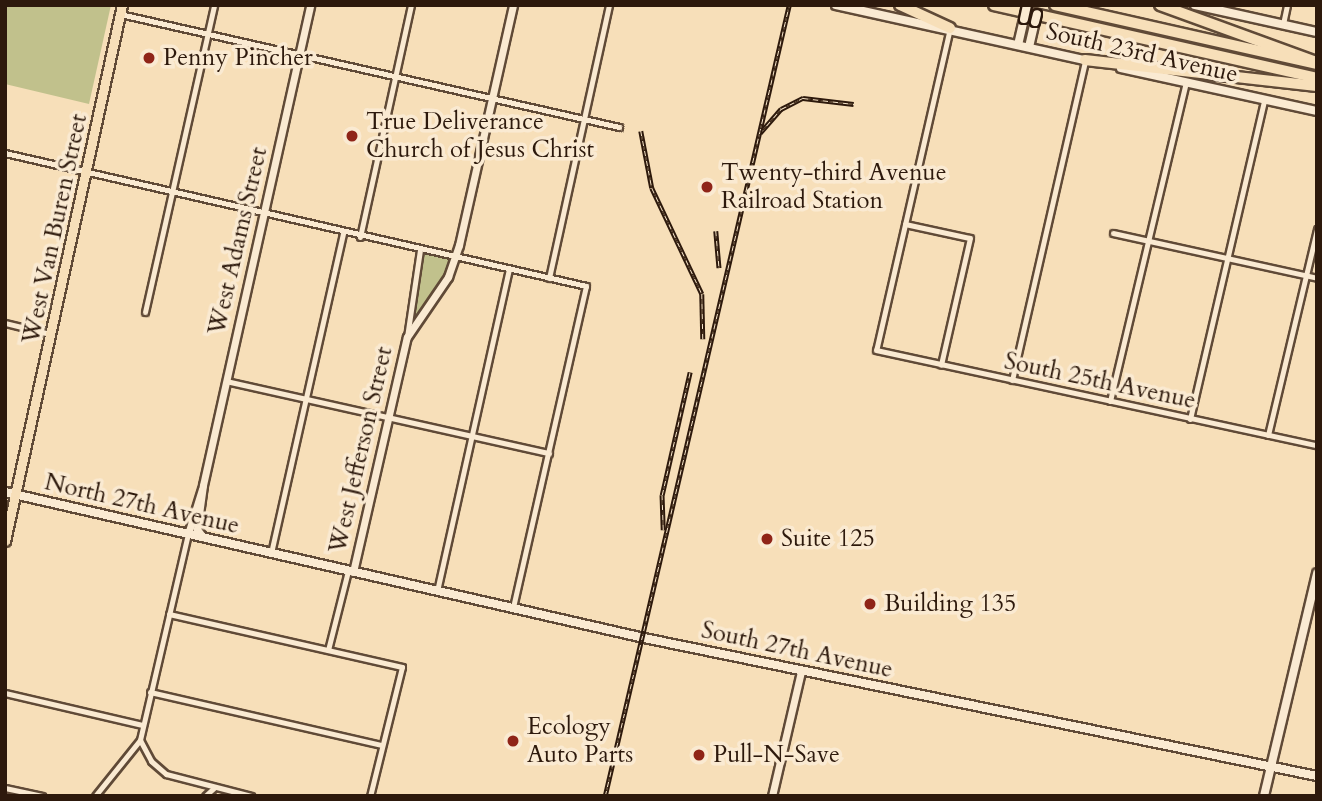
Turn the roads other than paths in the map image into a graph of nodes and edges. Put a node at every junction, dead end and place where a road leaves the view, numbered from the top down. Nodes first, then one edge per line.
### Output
1 (214, 5) edge
2 (310, 5) edge
3 (411, 5) edge
4 (513, 5) edge
5 (609, 5) edge
6 (836, 5) edge
7 (900, 5) edge
8 (994, 5) edge
9 (1027, 5) edge
10 (1039, 5) edge
11 (1055, 5) edge
12 (1160, 5) edge
13 (1287, 5) edge
14 (1201, 6) edge
15 (121, 10) edge
16 (1283, 24) junction
17 (950, 28) junction
18 (1317, 32) edge
19 (208, 34) junction
20 (1018, 45) junction
21 (1029, 47) junction
22 (299, 55) junction
23 (1085, 60) junction
24 (1317, 63) edge
25 (396, 77) junction
26 (1317, 78) edge
27 (1186, 83) junction
28 (1317, 86) edge
29 (491, 99) junction
30 (1264, 100) junction
31 (1317, 111) edge
32 (584, 119) junction
33 (619, 127) dead end
34 (5, 153) edge
35 (86, 173) junction
36 (172, 192) junction
37 (263, 215) junction
38 (905, 224) junction
39 (1317, 229) edge
40 (343, 233) junction
41 (1112, 233) dead end
42 (360, 237) junction
43 (1148, 240) junction
44 (420, 250) junction
45 (455, 257) junction
46 (1227, 258) junction
47 (509, 269) junction
48 (1306, 275) junction
49 (549, 278) junction
50 (1317, 278) edge
51 (145, 312) dead end
52 (5, 323) edge
53 (53, 334) junction
54 (407, 337) junction
55 (941, 365) junction
56 (1012, 380) junction
57 (226, 381) junction
58 (306, 400) junction
59 (1110, 401) junction
60 (388, 418) junction
61 (1190, 419) junction
62 (1268, 435) junction
63 (472, 436) junction
64 (1317, 445) edge
65 (549, 453) junction
66 (203, 485) junction
67 (5, 492) edge
68 (18, 495) junction
69 (188, 534) junction
70 (203, 537) junction
71 (5, 541) edge
72 (271, 553) junction
73 (351, 572) junction
74 (1317, 573) edge
75 (437, 591) junction
76 (513, 608) junction
77 (169, 614) junction
78 (328, 650) junction
79 (801, 671) junction
80 (150, 692) junction
81 (5, 693) edge
82 (142, 725) junction
83 (140, 740) junction
84 (382, 745) junction
85 (1271, 768) junction
86 (1317, 776) edge
87 (5, 788) edge
88 (214, 788) junction
89 (43, 796) edge
90 (95, 796) edge
91 (205, 796) edge
92 (251, 796) edge
93 (370, 796) edge
94 (772, 796) edge
95 (1264, 796) edge

1 - 19 street
2 - 22 street, West Adams Street
3 - 25 street
4 - 29 street, West Jefferson Street
5 - 32 street
6 - 17 main road, South 23rd Avenue
7 - 17 highway
8 - 26 highway
9 - 20 main road, bridge
10 - 21 main road, bridge
11 - 24 highway
12 - 24 highway
13 - 16 street
14 - 16 main road
15 - 19 street
15 - 35 main road, West Van Buren Street
16 - 18 main road
17 - 20 main road, South 23rd Avenue
17 - 38 street
19 - 22 street
19 - 36 street
20 - 21 main road, South 23rd Avenue
21 - 23 main road, South 23rd Avenue
22 - 25 street
22 - 37 street, West Adams Street
23 - 27 main road, South 23rd Avenue
23 - 28 highway
23 - 56 street
25 - 29 street
25 - 42 street
27 - 30 main road, South 23rd Avenue
27 - 43 street
29 - 32 street
29 - 45 street, West Jefferson Street
30 - 31 main road, South 23rd Avenue
30 - 46 street
32 - 33 street
32 - 49 street
34 - 35 street
35 - 36 street
35 - 53 main road, West Van Buren Street
36 - 37 street
36 - 51 street
37 - 40 street
37 - 57 street, West Adams Street
38 - 55 street
38 - 55 street, South 25th Avenue
39 - 48 street
40 - 42 street
40 - 58 street
41 - 43 street
42 - 44 street
43 - 46 street
43 - 59 street
44 - 45 street
44 - 54 street, West Jefferson Street
45 - 47 street
45 - 54 street, West Jefferson Street
46 - 48 street
46 - 61 street
47 - 49 street
47 - 63 street
48 - 50 street
48 - 62 street
49 - 65 street
52 - 53 street
53 - 68 main road, West Van Buren Street
54 - 60 street, West Jefferson Street
55 - 56 street, South 25th Avenue
56 - 59 street, South 25th Avenue
57 - 58 street
57 - 66 street, West Adams Street
58 - 60 street
58 - 72 street
59 - 61 street, South 25th Avenue
60 - 63 street
60 - 73 street, West Jefferson Street
61 - 62 street, South 25th Avenue
62 - 64 street, South 25th Avenue
63 - 65 street
63 - 75 street
65 - 76 street
66 - 69 street, West Adams Street
66 - 70 street, West Adams Street
67 - 68 main road, North 27th Avenue
68 - 69 main road, North 27th Avenue
68 - 71 main road, West Van Buren Street
69 - 70 main road, North 27th Avenue
69 - 77 street, West Adams Street
70 - 72 main road, North 27th Avenue
72 - 73 main road, South 27th Avenue
73 - 75 main road, South 27th Avenue
73 - 78 street, West Jefferson Street
74 - 85 main road
75 - 76 main road, South 27th Avenue
76 - 79 main road, South 27th Avenue
77 - 78 street
77 - 80 street, West Adams Street
78 - 84 street
79 - 85 main road, South 27th Avenue
79 - 94 street
80 - 82 street, West Adams Street
80 - 84 street
81 - 82 street
82 - 83 street, West Adams Street
83 - 88 street
83 - 90 street
84 - 93 street
85 - 86 main road, South 27th Avenue
85 - 95 main road
87 - 89 street
88 - 91 street
88 - 92 street

